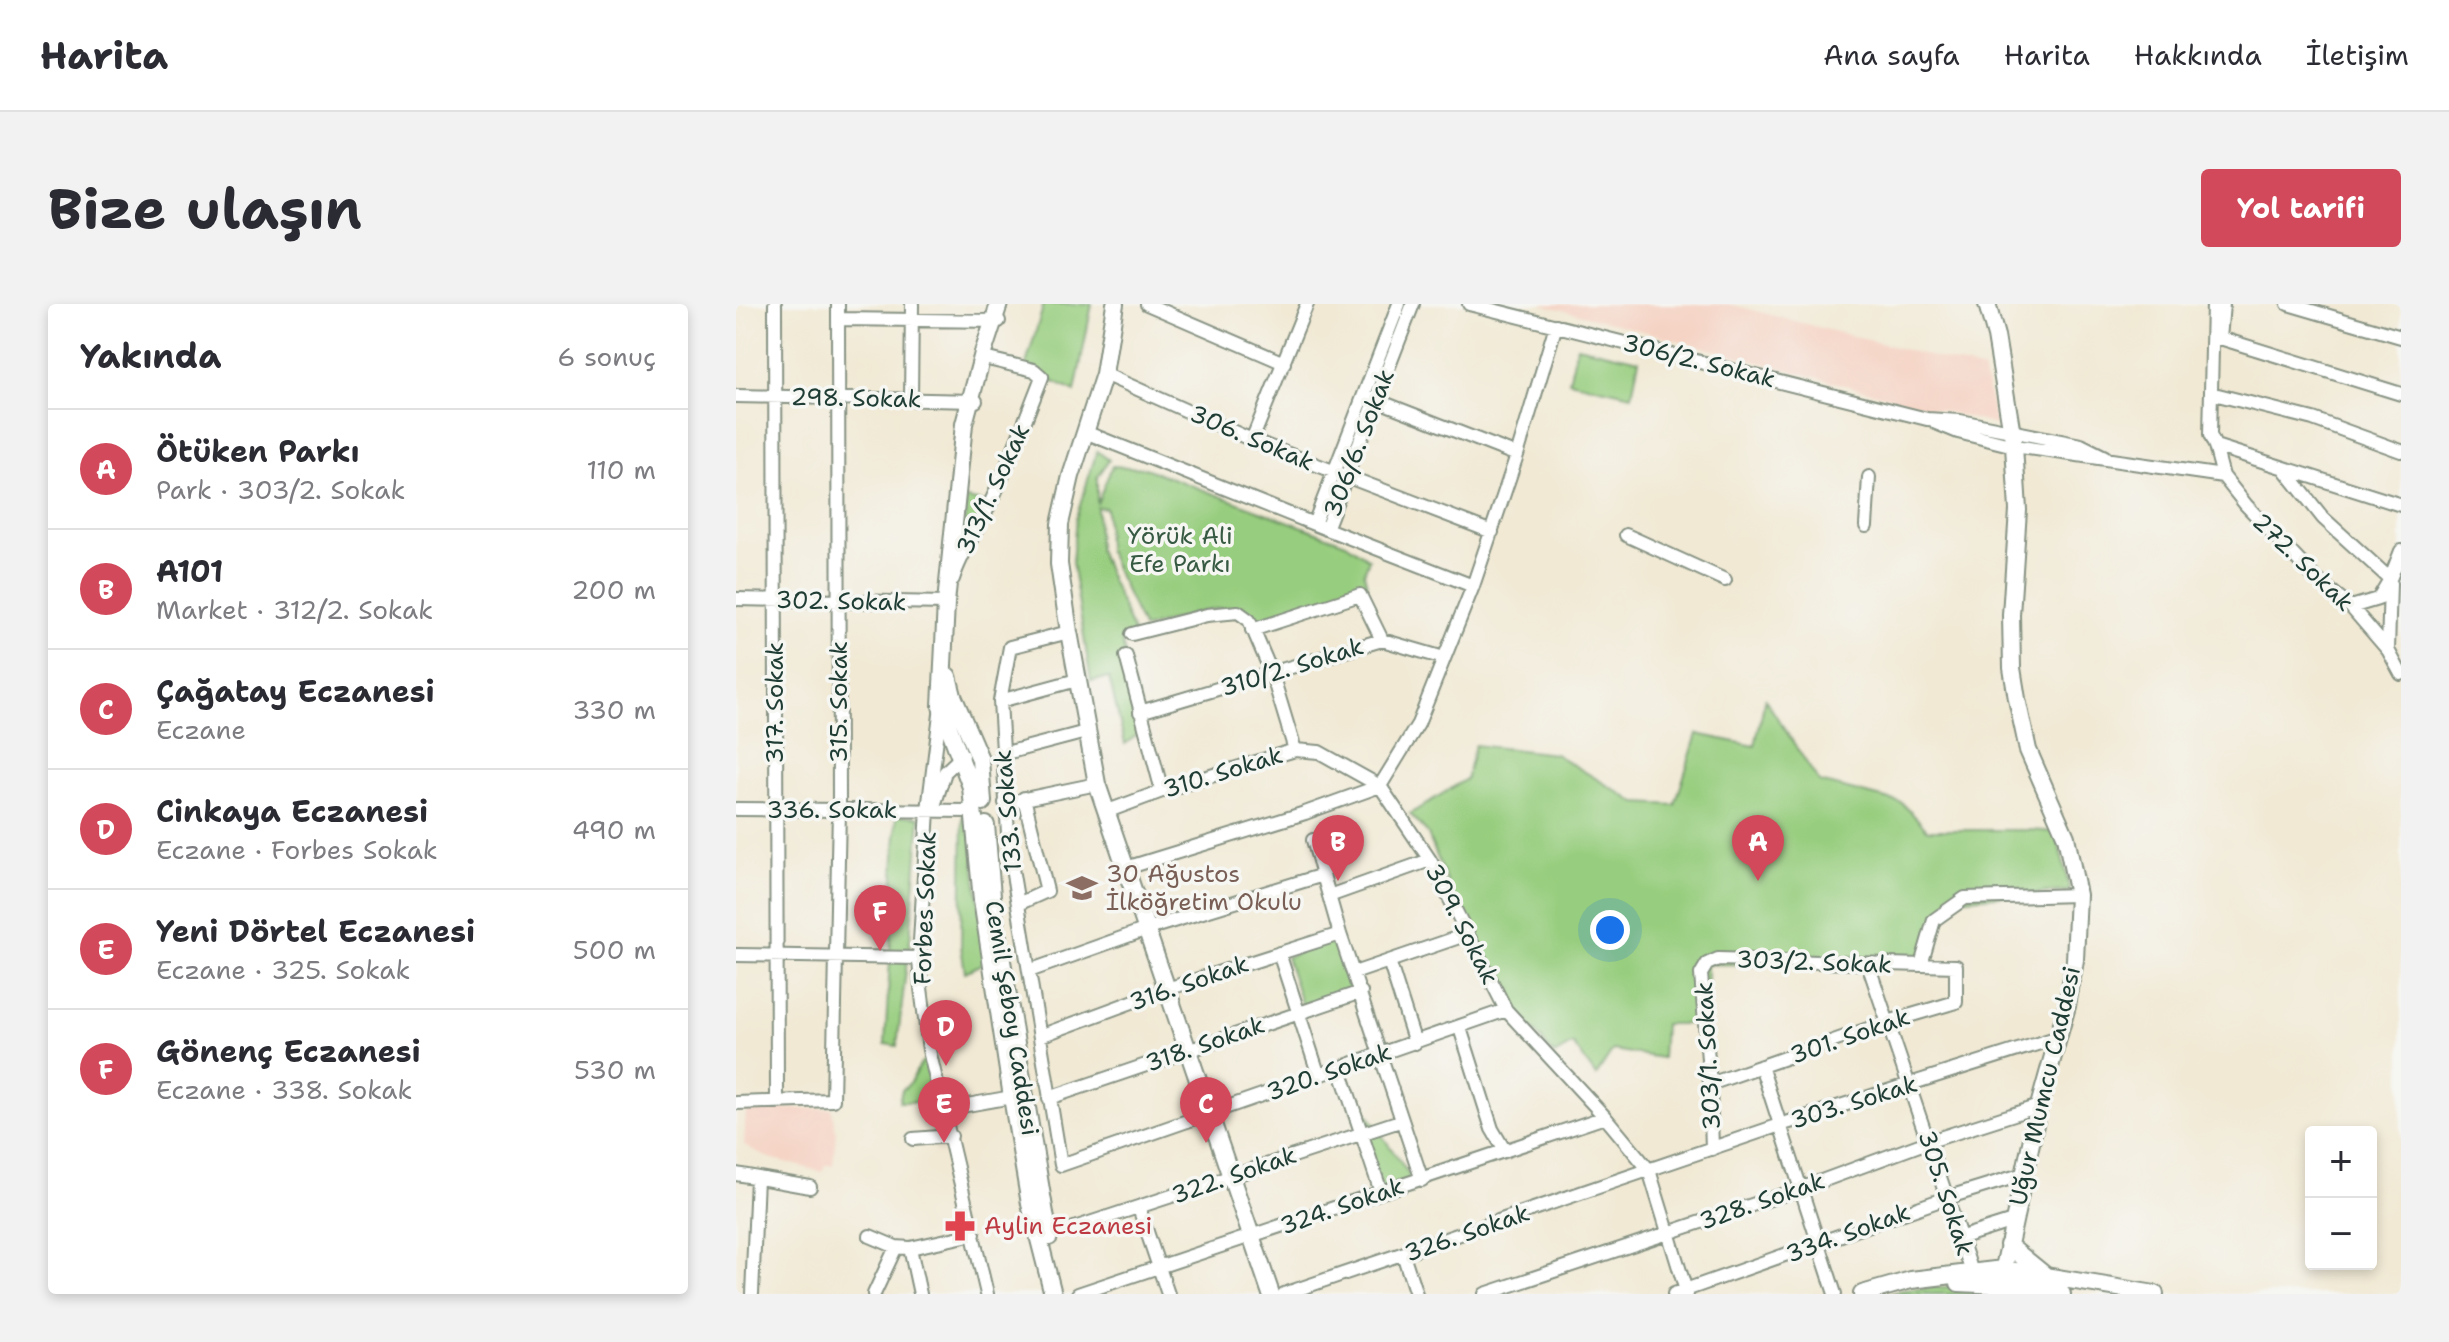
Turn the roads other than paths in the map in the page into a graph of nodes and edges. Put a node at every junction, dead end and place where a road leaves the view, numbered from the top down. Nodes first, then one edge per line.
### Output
1 (775, 304) edge
2 (838, 304) edge
3 (912, 304) edge
4 (999, 304) edge
5 (1006, 304) edge
6 (1115, 304) edge
7 (1147, 304) edge
8 (1307, 304) edge
9 (1399, 304) edge
10 (1413, 304) edge
11 (1469, 304) edge
12 (2213, 304) edge
13 (2223, 304) edge
14 (2288, 304) edge
15 (1988, 312) edge
16 (838, 319) junction
17 (912, 319) junction
18 (996, 321) junction
19 (1556, 325) junction
20 (2401, 337) edge
21 (2220, 338) junction
22 (988, 359) junction
23 (1284, 363) junction
24 (1104, 374) junction
25 (2401, 394) edge
26 (2218, 395) junction
27 (736, 396) edge
28 (774, 396) junction
29 (838, 397) junction
30 (1370, 398) junction
31 (911, 399) junction
32 (973, 400) junction
33 (1085, 432) junction
34 (2010, 439) junction
35 (1252, 440) junction
36 (2215, 446) junction
37 (2401, 451) edge
38 (1517, 455) junction
39 (2284, 469) junction
40 (1341, 474) junction
41 (2223, 476) junction
42 (1869, 477) dead end
43 (2401, 505) edge
44 (1320, 526) junction
45 (1866, 526) dead end
46 (1492, 532) junction
47 (1626, 535) dead end
48 (2401, 551) edge
49 (2390, 579) junction
50 (1725, 580) dead end
51 (1473, 586) junction
52 (736, 599) edge
53 (774, 599) junction
54 (839, 600) junction
55 (946, 603) junction
56 (2351, 607) junction
57 (1252, 630) junction
58 (1069, 632) junction
59 (1132, 634) dead end
60 (1382, 640) junction
61 (2388, 650) junction
62 (1126, 656) dead end
63 (1444, 658) junction
64 (944, 660) junction
65 (1272, 674) junction
66 (2401, 674) edge
67 (1077, 680) junction
68 (1000, 701) junction
69 (941, 706) junction
70 (1140, 712) junction
71 (1086, 732) junction
72 (974, 741) junction
73 (1295, 750) junction
74 (959, 752) junction
75 (1002, 754) junction
76 (934, 760) junction
77 (1097, 784) junction
78 (1380, 786) junction
79 (1162, 791) junction
80 (1024, 798) junction
81 (1005, 803) junction
82 (736, 809) edge
83 (776, 810) junction
84 (839, 810) junction
85 (928, 810) junction
86 (973, 811) junction
87 (1108, 811) junction
88 (1313, 840) dead end
89 (1430, 860) junction
90 (1126, 868) junction
91 (1323, 875) junction
92 (2078, 895) junction
93 (1329, 896) junction
94 (1018, 904) junction
95 (1147, 929) junction
96 (1340, 934) junction
97 (1468, 934) junction
98 (1279, 953) junction
99 (736, 955) edge
100 (776, 956) junction
101 (835, 957) junction
102 (919, 958) junction
103 (1389, 961) junction
104 (1707, 964) joint
105 (1868, 964) junction
106 (1921, 965) junction
107 (1956, 966) joint
108 (1029, 971) junction
109 (1354, 973) junction
110 (1167, 989) junction
111 (1361, 992) junction
112 (1506, 1010) junction
113 (1299, 1012) junction
114 (1888, 1022) junction
115 (1460, 1028) junction
116 (1040, 1036) junction
117 (2059, 1037) junction
118 (1415, 1043) junction
119 (1188, 1050) junction
120 (1381, 1054) junction
121 (1761, 1066) junction
122 (1340, 1069) junction
123 (1319, 1076) junction
124 (1710, 1084) junction
125 (1910, 1085) junction
126 (1012, 1097) junction
127 (1049, 1098) junction
128 (777, 1102) junction
129 (736, 1103) edge
130 (2039, 1106) junction
131 (945, 1109) junction
132 (1209, 1112) junction
133 (1605, 1117) junction
134 (1400, 1121) junction
135 (1780, 1125) junction
136 (1362, 1132) junction
137 (951, 1136) junction
138 (913, 1139) dead end
139 (1930, 1141) junction
140 (1712, 1149) junction
141 (1505, 1151) junction
142 (1061, 1165) joint
143 (1649, 1170) junction
144 (736, 1174) edge
145 (2024, 1174) junction
146 (1231, 1176) junction
147 (757, 1178) junction
148 (1422, 1180) junction
149 (810, 1187) dead end
150 (1800, 1189) junction
151 (1381, 1192) junction
152 (1949, 1197) junction
153 (1139, 1208) junction
154 (2013, 1221) junction
155 (1068, 1230) dead end
156 (1669, 1233) junction
157 (974, 1234) junction
158 (870, 1236) dead end
159 (1962, 1237) junction
160 (1251, 1238) junction
161 (1819, 1244) junction
162 (2008, 1245) junction
163 (896, 1247) junction
164 (910, 1248) junction
165 (1403, 1254) junction
166 (1159, 1267) junction
167 (1972, 1277) junction
168 (2047, 1277) junction
169 (2006, 1278) junction
170 (1870, 1291) edge
171 (1682, 1293) edge
172 (752, 1294) edge
173 (874, 1294) edge
174 (920, 1294) edge
175 (987, 1294) edge
176 (1053, 1294) edge
177 (1059, 1294) edge
178 (1078, 1294) edge
179 (1168, 1294) edge
180 (1271, 1294) edge
181 (1284, 1294) edge
182 (1416, 1294) edge
183 (1485, 1294) edge
184 (1835, 1294) edge
185 (2062, 1294) edge
186 (2155, 1294) edge

1 - 28 street, 317. Sokak
2 - 16 street, 315. Sokak
3 - 17 street
4 - 18 main road, Forbes Sokak
5 - 18 main road, Forbes Sokak
6 - 24 main road
7 - 23 street
8 - 23 street
9 - 30 street, 306/6. Sokak
10 - 30 street, 306/6. Sokak
11 - 19 street, 306/2. Sokak
12 - 36 street, 272. Sokak
13 - 21 street, 272. Sokak
14 - 20 street
15 - 34 main road, Uğur Mumcu Caddesi
16 - 17 street
16 - 29 street, 315. Sokak
17 - 18 street
17 - 31 street
18 - 22 main road, Forbes Sokak
18 - 32 main road, Forbes Sokak
19 - 34 street, 306/2. Sokak
19 - 38 street
21 - 25 street
21 - 26 street, 272. Sokak
22 - 32 main road, Forbes Sokak
22 - 55 street, 313/1. Sokak
23 - 35 street
24 - 33 main road
24 - 35 street, 306. Sokak
26 - 36 street, 272. Sokak
26 - 37 street
27 - 28 street, 298. Sokak
28 - 29 street, 298. Sokak
28 - 53 street, 317. Sokak
29 - 31 street, 298. Sokak
29 - 54 street, 315. Sokak
30 - 38 street
30 - 40 street, 306/6. Sokak
31 - 32 street, 298. Sokak
32 - 55 main road, Forbes Sokak
33 - 44 street
33 - 58 main road
34 - 41 street, 306/2. Sokak
34 - 92 main road, Uğur Mumcu Caddesi
35 - 40 street, 306. Sokak
36 - 39 street
36 - 41 street, 272. Sokak
38 - 46 street
39 - 43 street
39 - 49 street
40 - 44 street, 306/6. Sokak
40 - 46 street, 306. Sokak
41 - 56 street, 272. Sokak
42 - 45 street
44 - 51 street
46 - 51 street
47 - 50 street
48 - 49 street
49 - 56 street
49 - 61 street
51 - 63 street
52 - 53 street, 302. Sokak
53 - 54 street, 302. Sokak
53 - 83 street, 317. Sokak
54 - 55 street, 302. Sokak
54 - 84 street, 315. Sokak
55 - 64 main road, Forbes Sokak
56 - 61 street, 272. Sokak
57 - 59 street
57 - 60 street
57 - 65 street
58 - 67 main road
58 - 68 street, 133. Sokak
60 - 63 street, 310/2. Sokak
60 - 65 street, 310/2. Sokak
61 - 66 street, 272. Sokak
62 - 70 street
63 - 78 street
64 - 69 main road, Forbes Sokak
64 - 72 main road, Cemil Şeboy Caddesi
65 - 70 street, 310/2. Sokak
65 - 73 street
67 - 68 street
67 - 71 main road
68 - 75 street, 133. Sokak
69 - 74 main road, Forbes Sokak
69 - 76 street, Forbes Sokak
70 - 79 street
71 - 75 street
71 - 77 main road
72 - 74 street
72 - 177 main road, Cemil Şeboy Caddesi
73 - 78 street, 310. Sokak
73 - 79 street, 310. Sokak
74 - 76 street
74 - 85 street
74 - 86 main road, Forbes Sokak
75 - 81 street, 133. Sokak
76 - 85 street, Forbes Sokak
77 - 80 street
77 - 87 main road
78 - 89 street, 309. Sokak
78 - 90 street
79 - 87 street, 310. Sokak
80 - 81 street
80 - 94 street
81 - 94 street, 133. Sokak
82 - 83 street, 336. Sokak
83 - 84 street, 336. Sokak
83 - 100 street, 317. Sokak
84 - 85 street, 336. Sokak
84 - 101 street, 315. Sokak
85 - 86 street, 336. Sokak
85 - 102 street, Forbes Sokak
86 - 126 main road, Cemil Şeboy Caddesi
87 - 90 main road
88 - 91 street
89 - 93 street
89 - 97 street, 309. Sokak
90 - 95 main road
91 - 93 street
91 - 95 street
92 - 106 street, 303/2. Sokak
92 - 117 main road, Uğur Mumcu Caddesi
93 - 96 street
94 - 108 street, 133. Sokak
95 - 108 street
95 - 110 main road
96 - 98 street, 316. Sokak
96 - 109 street
97 - 103 street
97 - 112 street, 309. Sokak
98 - 110 street, 316. Sokak
98 - 113 street
99 - 100 street
100 - 101 street
100 - 128 street, 317. Sokak
101 - 102 street
101 - 128 street, 315. Sokak
102 - 131 street, Forbes Sokak
103 - 109 street
103 - 118 street
104 - 105 street, 303/2. Sokak
104 - 124 street, 303/1. Sokak
105 - 106 street, 303/2. Sokak
105 - 114 street, 305. Sokak
106 - 107 street, 303/2. Sokak
107 - 114 street, 301. Sokak
108 - 116 street, 133. Sokak
109 - 111 street
110 - 116 street, 316. Sokak
110 - 119 main road
111 - 113 street, 318. Sokak
111 - 120 street
112 - 115 street, 320. Sokak
112 - 133 street, 309. Sokak
113 - 119 street, 318. Sokak
113 - 123 street
114 - 121 street, 301. Sokak
114 - 125 street, 305. Sokak
115 - 118 street, 320. Sokak
115 - 141 street
116 - 127 street, 133. Sokak
117 - 125 street, 303. Sokak
117 - 130 main road, Uğur Mumcu Caddesi
118 - 120 street, 320. Sokak
119 - 127 street, 318. Sokak
119 - 132 main road
120 - 122 street, 320. Sokak
120 - 134 street
121 - 124 street, 301. Sokak
121 - 135 street
122 - 123 street, 320. Sokak
122 - 136 street
123 - 132 street, 320. Sokak
124 - 140 street, 303/1. Sokak
125 - 135 street, 303. Sokak
125 - 139 street, 305. Sokak
126 - 131 street
126 - 176 main road, Cemil Şeboy Caddesi
127 - 142 street, 133. Sokak
128 - 129 street
130 - 139 street, 328. Sokak
130 - 145 main road, Uğur Mumcu Caddesi
131 - 137 street, Forbes Sokak
132 - 142 street, 320. Sokak
132 - 146 main road
133 - 141 street, 324. Sokak
133 - 143 street, 309. Sokak
134 - 136 street, 322. Sokak
134 - 148 street
135 - 140 street, 303. Sokak
135 - 150 street
136 - 146 street, 322. Sokak
136 - 151 street
137 - 138 street
137 - 157 street, Forbes Sokak
139 - 150 street, 328. Sokak
139 - 152 street, 305. Sokak
140 - 143 street, 303. Sokak
141 - 148 street, 324. Sokak
143 - 156 street, 309. Sokak
143 - 165 street, 326. Sokak
144 - 147 street
145 - 152 street, 334. Sokak
145 - 154 main road, Uğur Mumcu Caddesi
146 - 153 street, 322. Sokak
146 - 160 main road
147 - 149 street
147 - 172 street
148 - 151 street, 324. Sokak
150 - 156 street, 328. Sokak
150 - 161 street
151 - 160 street, 324. Sokak
152 - 159 street, 305. Sokak
152 - 161 street, 334. Sokak
153 - 155 street, 322. Sokak
153 - 166 street
154 - 159 street
154 - 162 main road, Uğur Mumcu Caddesi
156 - 171 street, 309. Sokak
156 - 183 street, 328. Sokak
157 - 164 street
157 - 175 street, Forbes Sokak
158 - 163 street
159 - 167 street, 305. Sokak
160 - 166 street, 324. Sokak
160 - 180 main road
161 - 171 street, 334. Sokak
161 - 184 street
162 - 168 main road
162 - 169 main road, Uğur Mumcu Caddesi
163 - 164 street
163 - 173 street
164 - 174 street
165 - 181 street, 326. Sokak
165 - 182 street
166 - 178 street, 324. Sokak
166 - 179 street
167 - 169 main road
167 - 170 main road
168 - 169 main road
168 - 186 main road
169 - 185 main road

